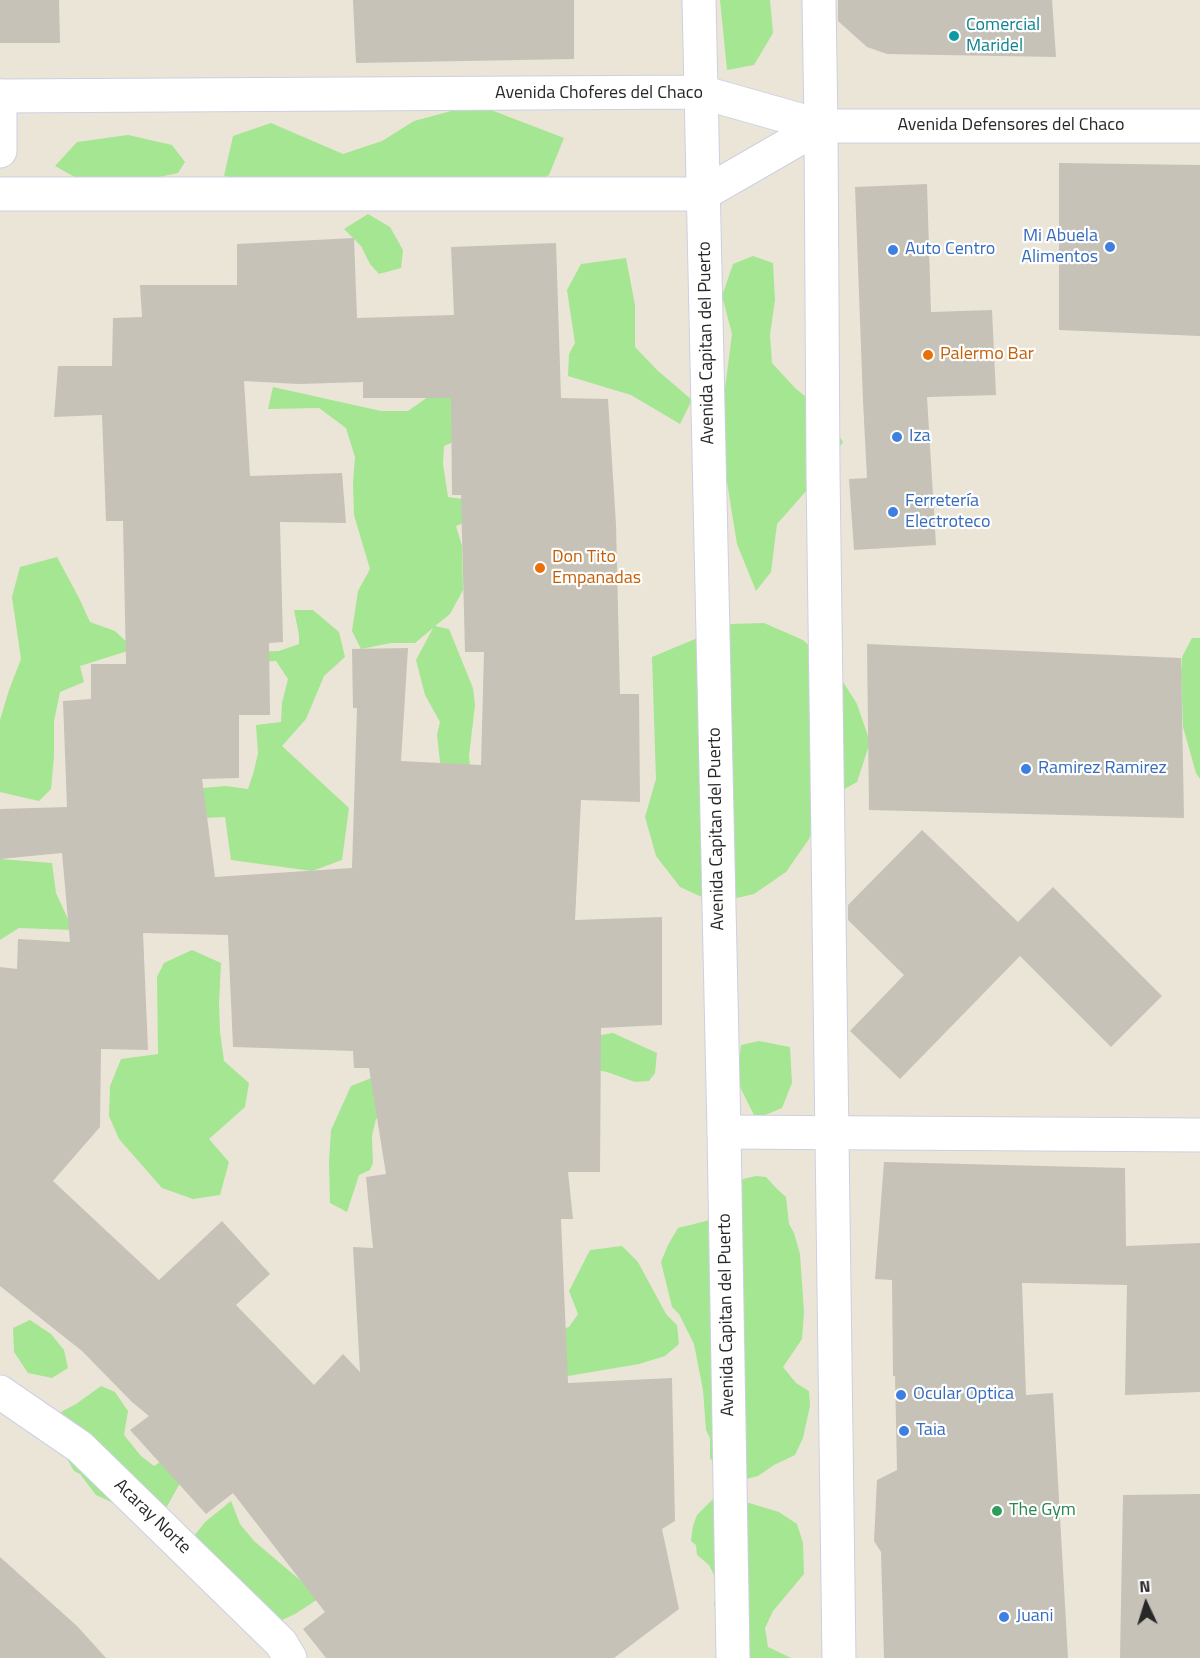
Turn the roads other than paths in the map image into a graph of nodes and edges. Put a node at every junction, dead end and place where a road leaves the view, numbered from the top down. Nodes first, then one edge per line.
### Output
1 (699, 0) edge
2 (819, 0) edge
3 (701, 92) junction
4 (0, 96) edge
5 (821, 126) junction
6 (1200, 126) edge
7 (0, 151) edge
8 (0, 194) edge
9 (703, 194) junction
10 (724, 1132) junction
11 (832, 1133) junction
12 (1200, 1135) edge
13 (0, 1392) edge
14 (290, 1658) edge
15 (733, 1658) edge
16 (839, 1658) edge

1 - 3 street, Avenida Capitan del Puerto
2 - 5 street
3 - 4 street, Avenida Choferes del Chaco
3 - 5 street, Avenida Choferes del Chaco
3 - 9 street, Avenida Capitan del Puerto
4 - 7 street
5 - 6 street, Avenida Defensores del Chaco
5 - 9 street
5 - 11 street
8 - 9 street
9 - 10 street, Avenida Capitan del Puerto
10 - 11 street
10 - 15 street, Avenida Capitan del Puerto
11 - 12 street
11 - 16 street
13 - 14 street, Acaray Norte

